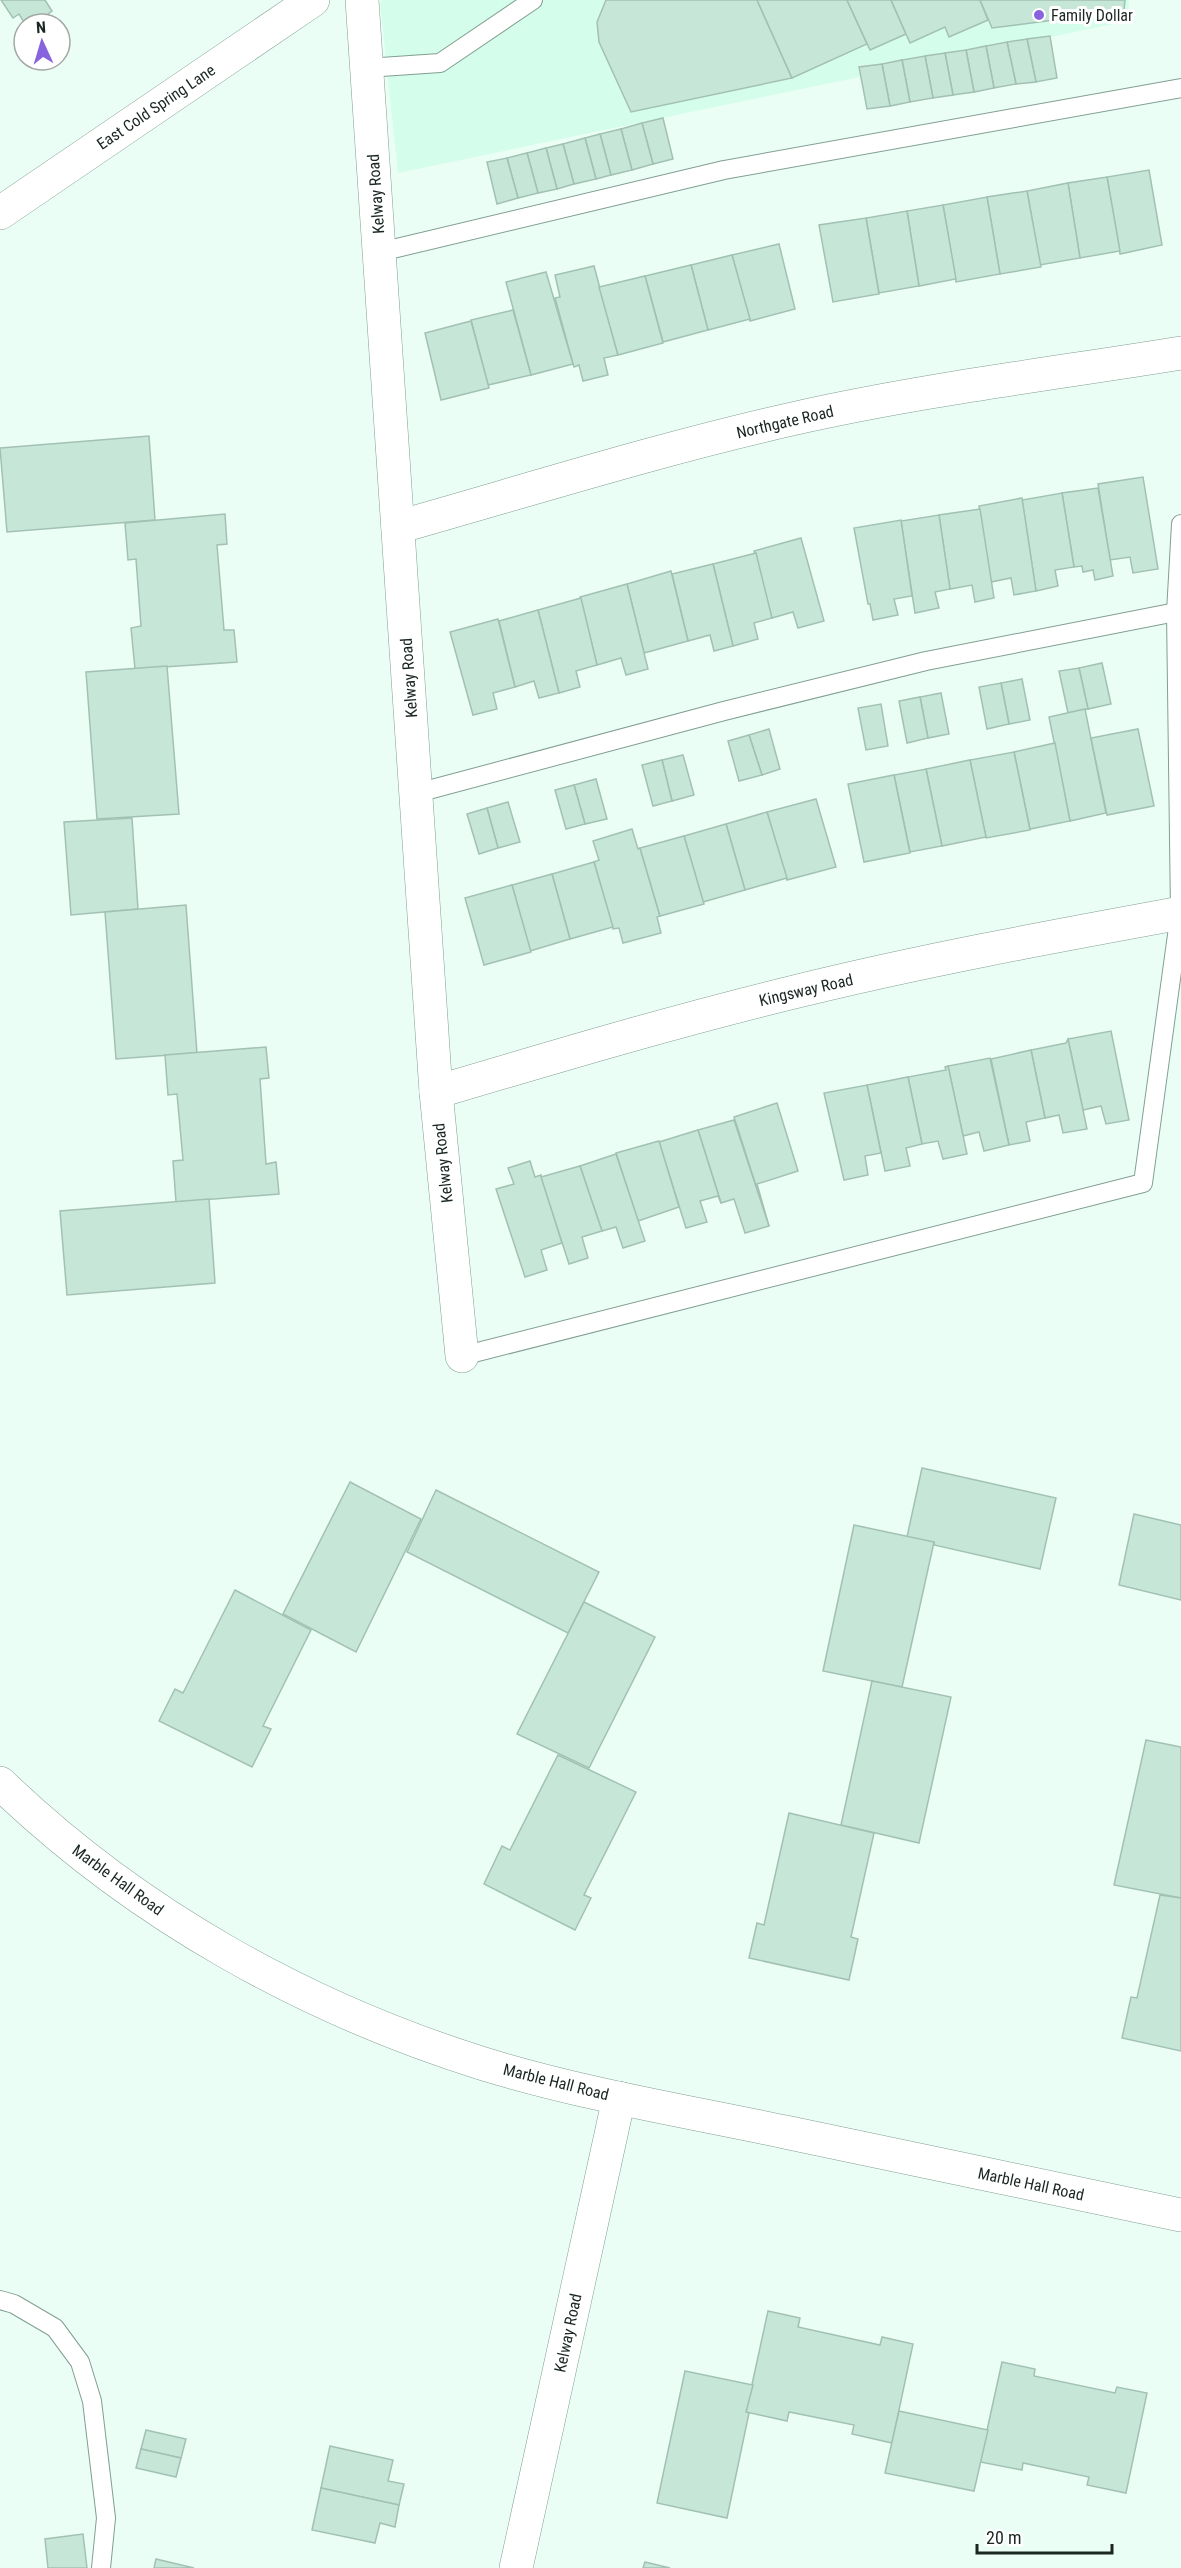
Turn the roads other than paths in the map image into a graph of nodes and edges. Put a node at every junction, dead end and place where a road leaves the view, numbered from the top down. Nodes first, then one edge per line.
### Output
1 (313, 0) edge
2 (362, 0) edge
3 (533, 0) edge
4 (366, 68) junction
5 (1181, 88) edge
6 (0, 213) edge
7 (380, 252) junction
8 (1181, 353) edge
9 (1181, 524) edge
10 (398, 527) junction
11 (1176, 612) junction
12 (417, 793) junction
13 (1181, 913) edge
14 (436, 1092) junction
15 (462, 1356) joint
16 (0, 1783) edge
17 (619, 2098) junction
18 (1181, 2215) edge
19 (0, 2300) edge
20 (101, 2568) edge
21 (516, 2568) edge

1 - 6 street, East Cold Spring Lane
2 - 4 street, Kelway Road
3 - 4 lane
4 - 7 street, Kelway Road
5 - 7 lane
7 - 10 street, Kelway Road
8 - 10 street, Northgate Road
9 - 11 lane
10 - 12 street, Kelway Road
11 - 12 lane
11 - 13 lane
12 - 14 street, Kelway Road
13 - 14 street, Kingsway Road
13 - 15 lane
14 - 15 street, Kelway Road
16 - 17 street, Marble Hall Road
17 - 18 street, Marble Hall Road
17 - 21 street, Kelway Road
19 - 20 lane

